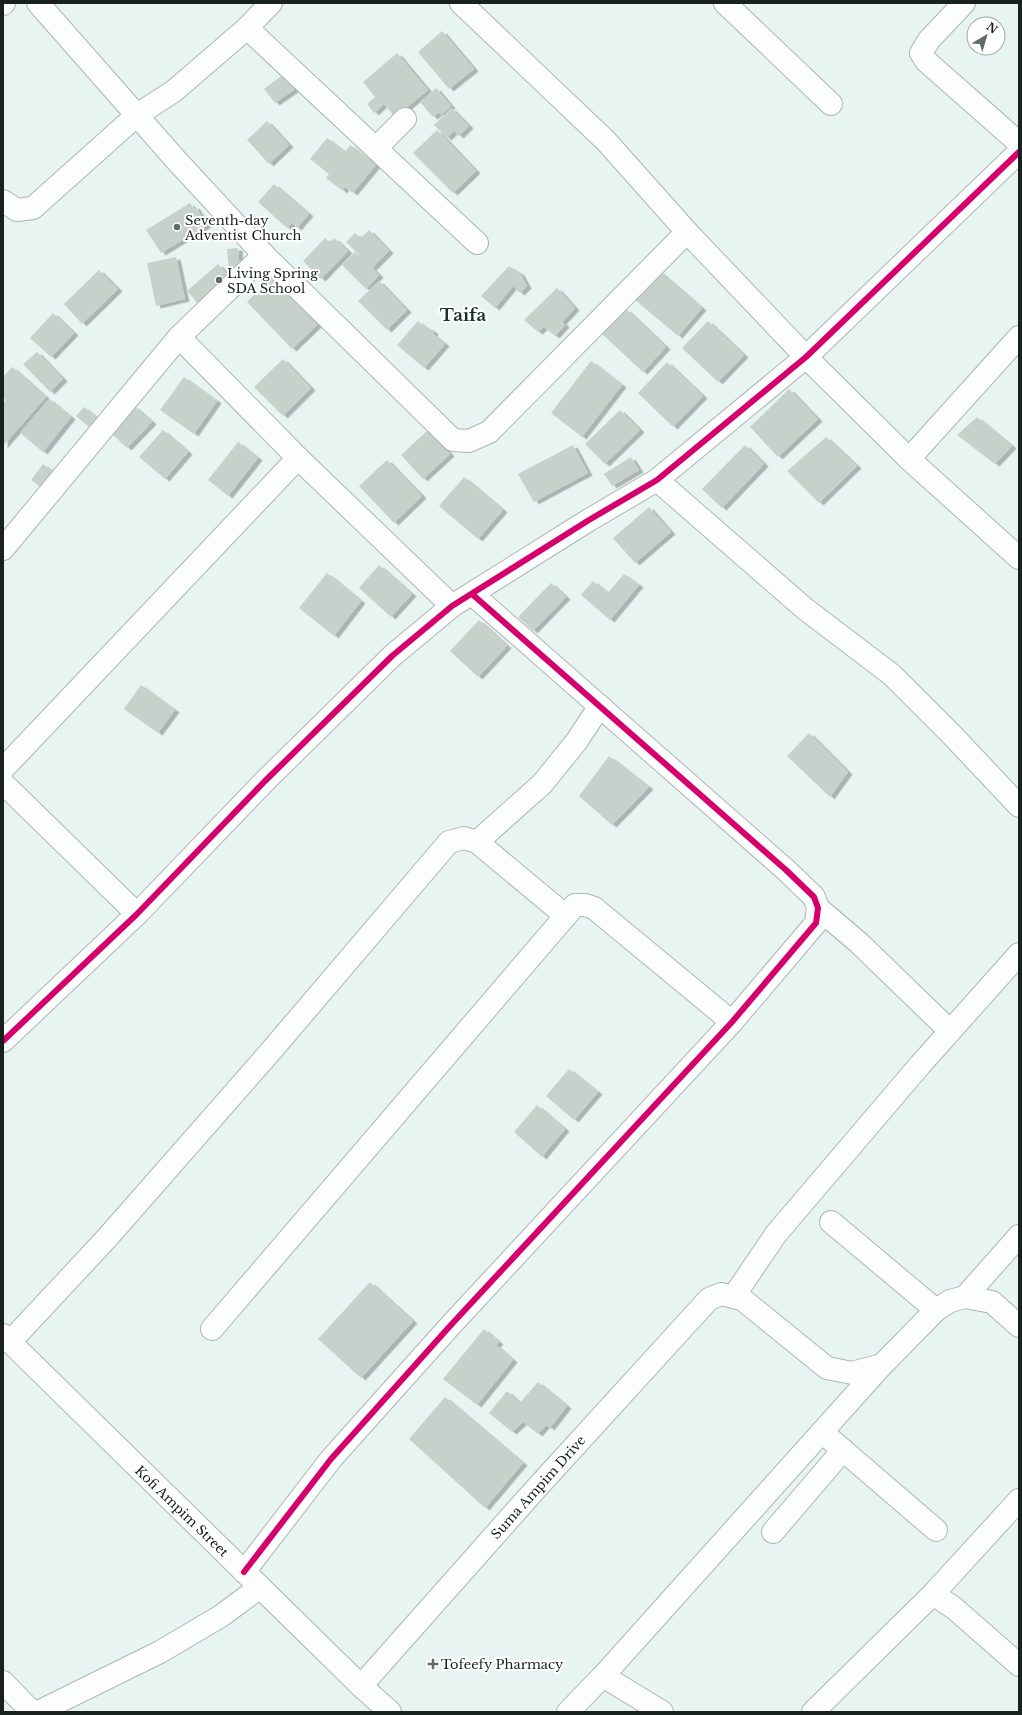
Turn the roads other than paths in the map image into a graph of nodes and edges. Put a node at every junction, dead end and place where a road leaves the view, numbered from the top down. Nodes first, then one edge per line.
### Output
1 (38, 3) edge
2 (461, 3) edge
3 (725, 3) edge
4 (964, 3) edge
5 (268, 4) edge
6 (247, 28) junction
7 (831, 104) dead end
8 (137, 115) junction
9 (405, 119) dead end
10 (1019, 143) edge
11 (376, 148) junction
12 (1019, 152) edge
13 (3, 201) edge
14 (687, 232) junction
15 (477, 243) dead end
16 (264, 255) junction
17 (179, 337) junction
18 (1019, 337) edge
19 (806, 357) junction
20 (298, 458) junction
21 (909, 459) junction
22 (657, 480) junction
23 (3, 550) edge
24 (1019, 558) edge
25 (472, 594) junction
26 (452, 606) junction
27 (600, 706) junction
28 (3, 769) edge
29 (3, 783) edge
30 (1019, 806) edge
31 (477, 842) junction
32 (818, 908) junction
33 (137, 914) junction
34 (566, 916) junction
35 (1019, 954) edge
36 (732, 1022) junction
37 (7, 1029) edge
38 (950, 1031) junction
39 (831, 1222) dead end
40 (1019, 1236) edge
41 (727, 1295) junction
42 (965, 1297) junction
43 (936, 1310) junction
44 (1019, 1326) edge
45 (212, 1329) dead end
46 (6, 1339) edge
47 (882, 1365) junction
48 (822, 1432) junction
49 (843, 1450) junction
50 (1019, 1500) edge
51 (936, 1530) dead end
52 (773, 1532) dead end
53 (244, 1572) junction
54 (260, 1587) junction
55 (933, 1594) junction
56 (1019, 1665) edge
57 (603, 1676) junction
58 (3, 1682) edge
59 (373, 1703) edge
60 (32, 1712) edge
61 (38, 1712) edge
62 (568, 1712) edge
63 (662, 1712) edge
64 (813, 1712) edge

1 - 8 street
2 - 14 street
3 - 7 street
4 - 10 street
5 - 6 street
6 - 8 street
6 - 11 street
8 - 13 street
8 - 16 street
9 - 11 street
11 - 15 street
12 - 19 street
14 - 16 street
14 - 19 street
16 - 17 street
17 - 20 street
17 - 23 street
18 - 21 street
19 - 21 street
19 - 22 street
20 - 26 street
20 - 28 street
21 - 24 street
22 - 25 street
22 - 30 street
25 - 26 street
25 - 27 street
26 - 33 street
27 - 31 street
27 - 32 street
29 - 33 street
31 - 34 street
31 - 46 street
32 - 36 street
32 - 38 street
33 - 37 street
34 - 36 street
34 - 45 street
35 - 38 street
36 - 53 street
38 - 41 street
39 - 43 street
40 - 42 street
41 - 47 street
41 - 59 street, Suma Ampim Drive
42 - 43 street
42 - 44 street
43 - 47 street
46 - 53 street, Kofi Ampim Street
47 - 48 street
48 - 49 street
48 - 57 street
49 - 51 street
49 - 52 street
50 - 55 street
53 - 54 street, Kofi Ampim Street
54 - 59 street, Kofi Ampim Street
54 - 61 street
55 - 56 street
55 - 64 street
57 - 62 street
57 - 63 street
58 - 60 street

